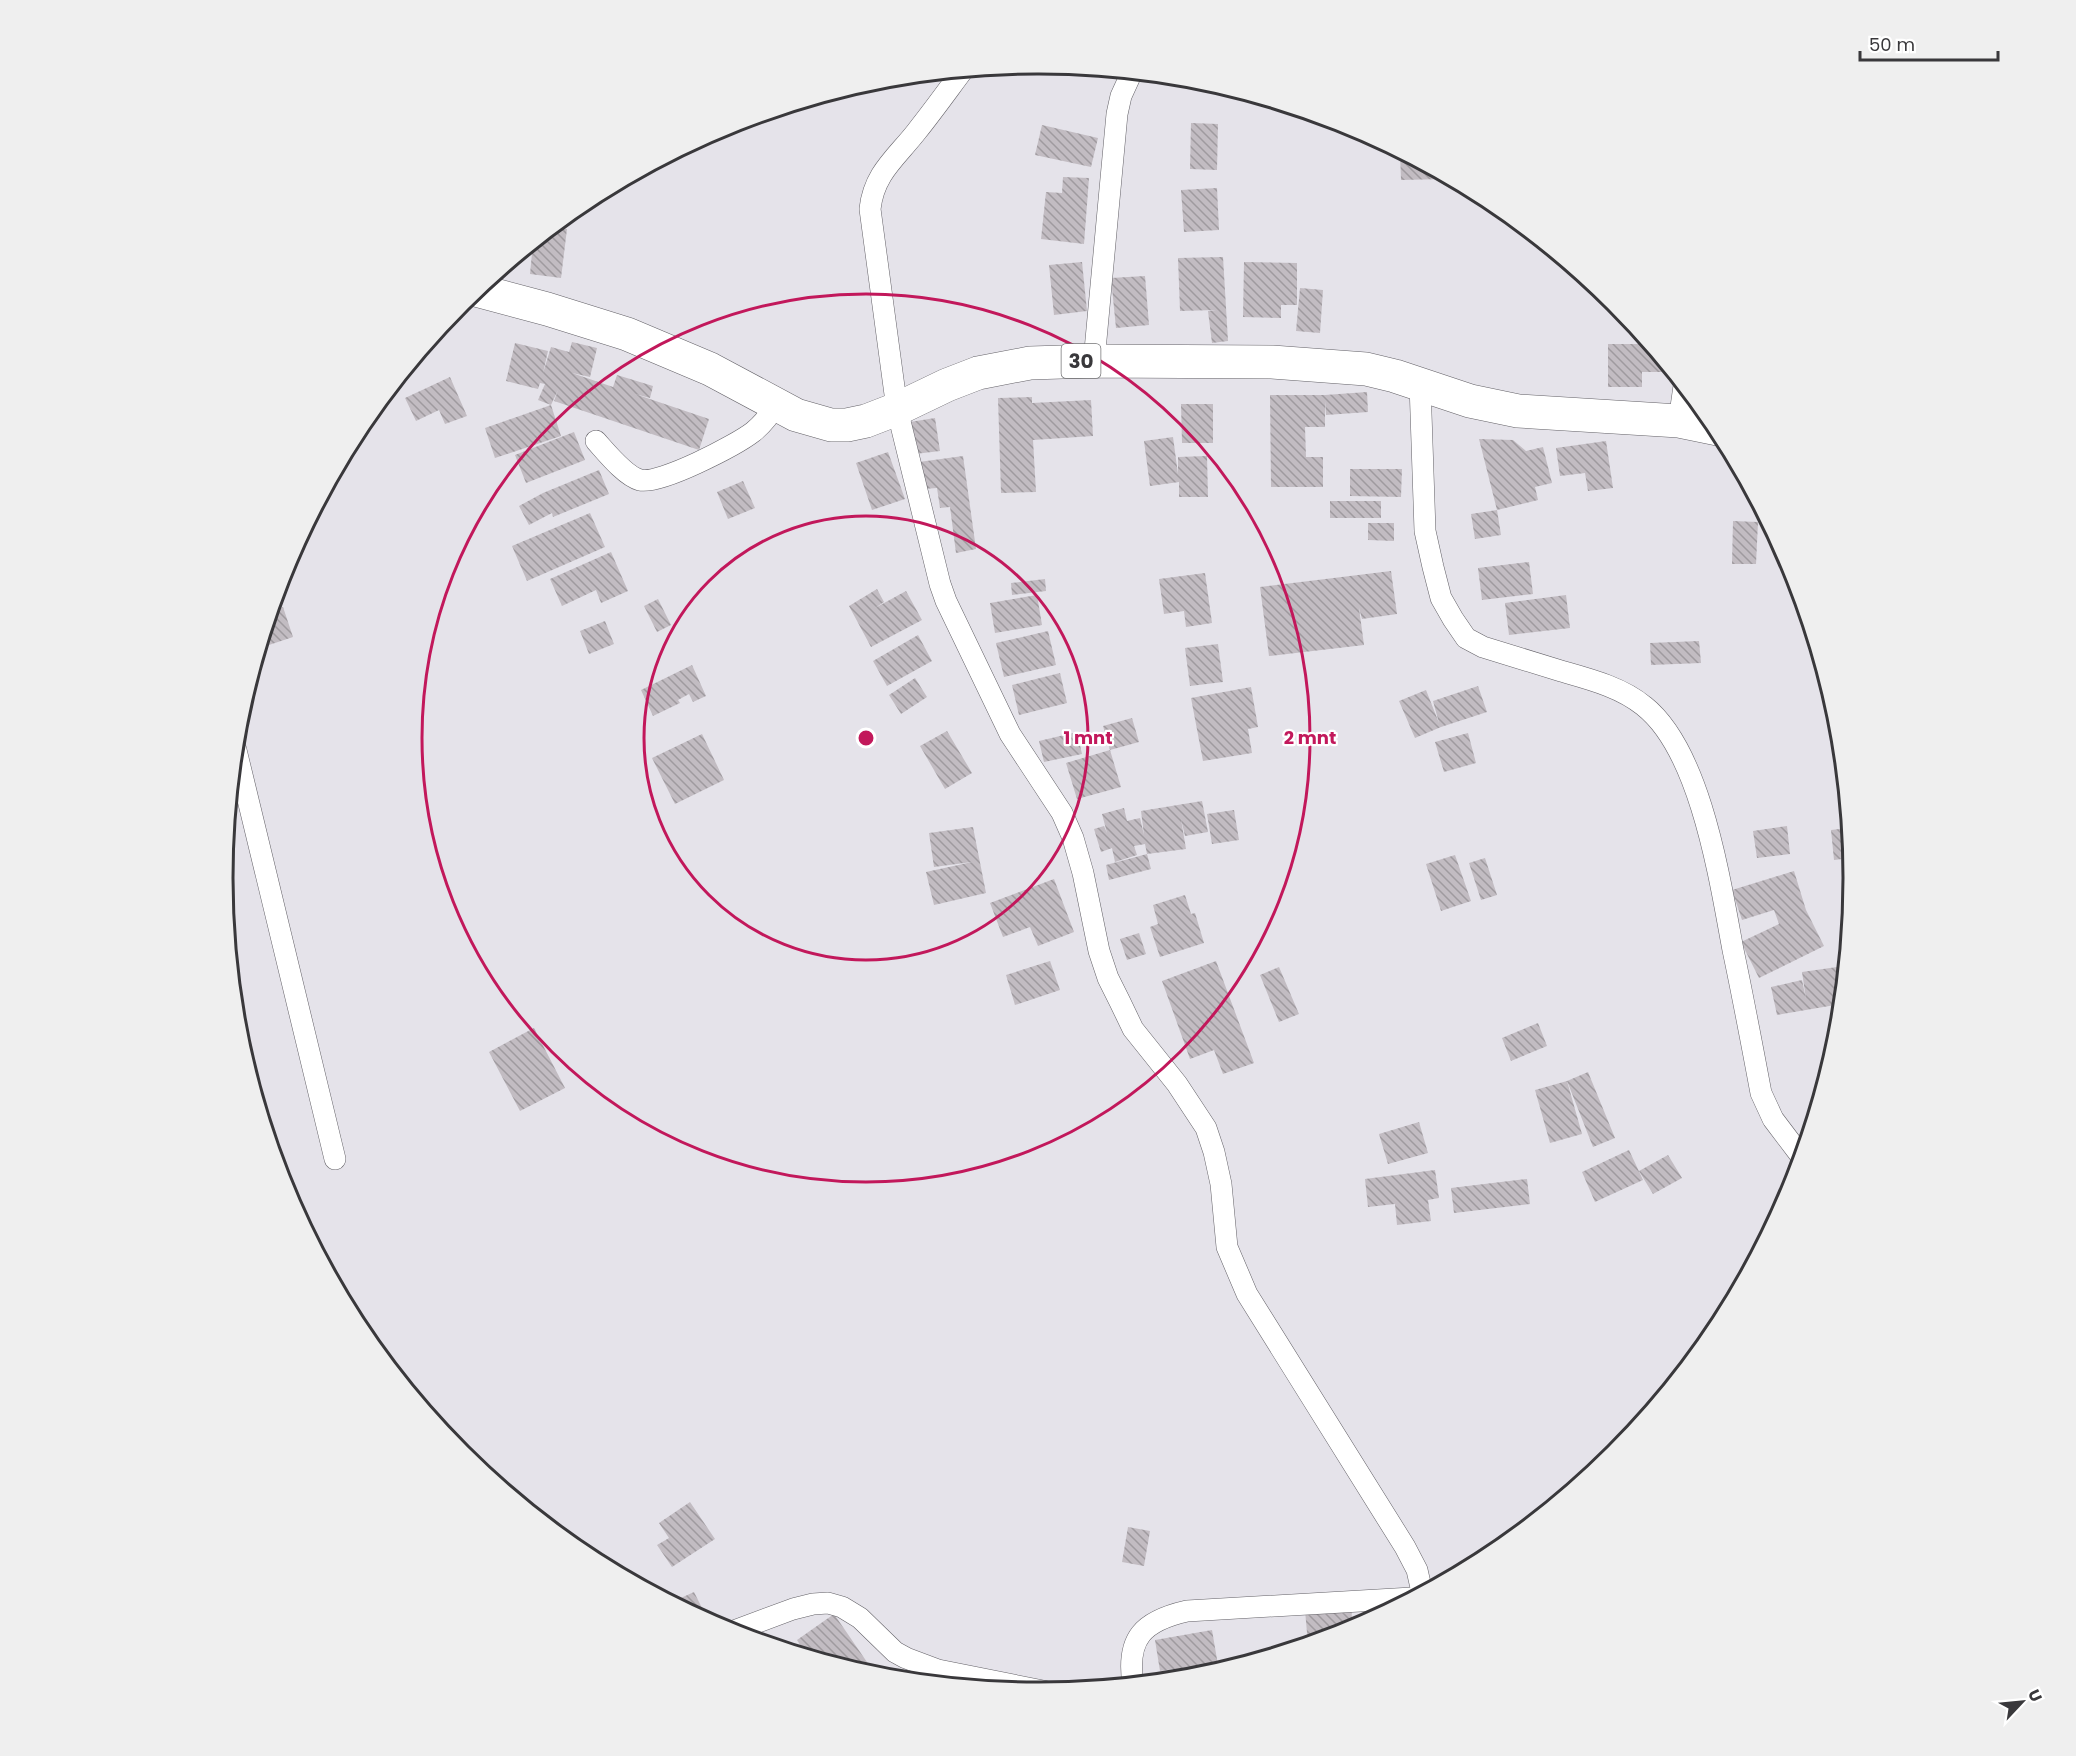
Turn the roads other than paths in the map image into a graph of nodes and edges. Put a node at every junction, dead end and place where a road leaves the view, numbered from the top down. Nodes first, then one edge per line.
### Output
1 (957, 78) edge
2 (1129, 79) edge
3 (487, 293) edge
4 (1094, 361) junction
5 (1420, 384) junction
6 (1682, 397) edge
7 (776, 404) junction
8 (897, 409) junction
9 (1679, 421) junction
10 (1703, 426) edge
11 (596, 441) dead end
12 (241, 769) edge
13 (1795, 1149) edge
14 (335, 1160) dead end
15 (1421, 1586) edge
16 (1396, 1599) edge
17 (745, 1627) edge
18 (1133, 1677) edge
19 (994, 1681) edge

1 - 8 street
2 - 4 street
3 - 7 highway, 30
4 - 5 highway, 30
4 - 8 highway, 30
5 - 9 highway, 30
5 - 13 street
6 - 9 street
7 - 8 highway, 30
7 - 11 street
8 - 15 street
9 - 10 highway, 30
12 - 14 street
16 - 18 street
17 - 19 street

